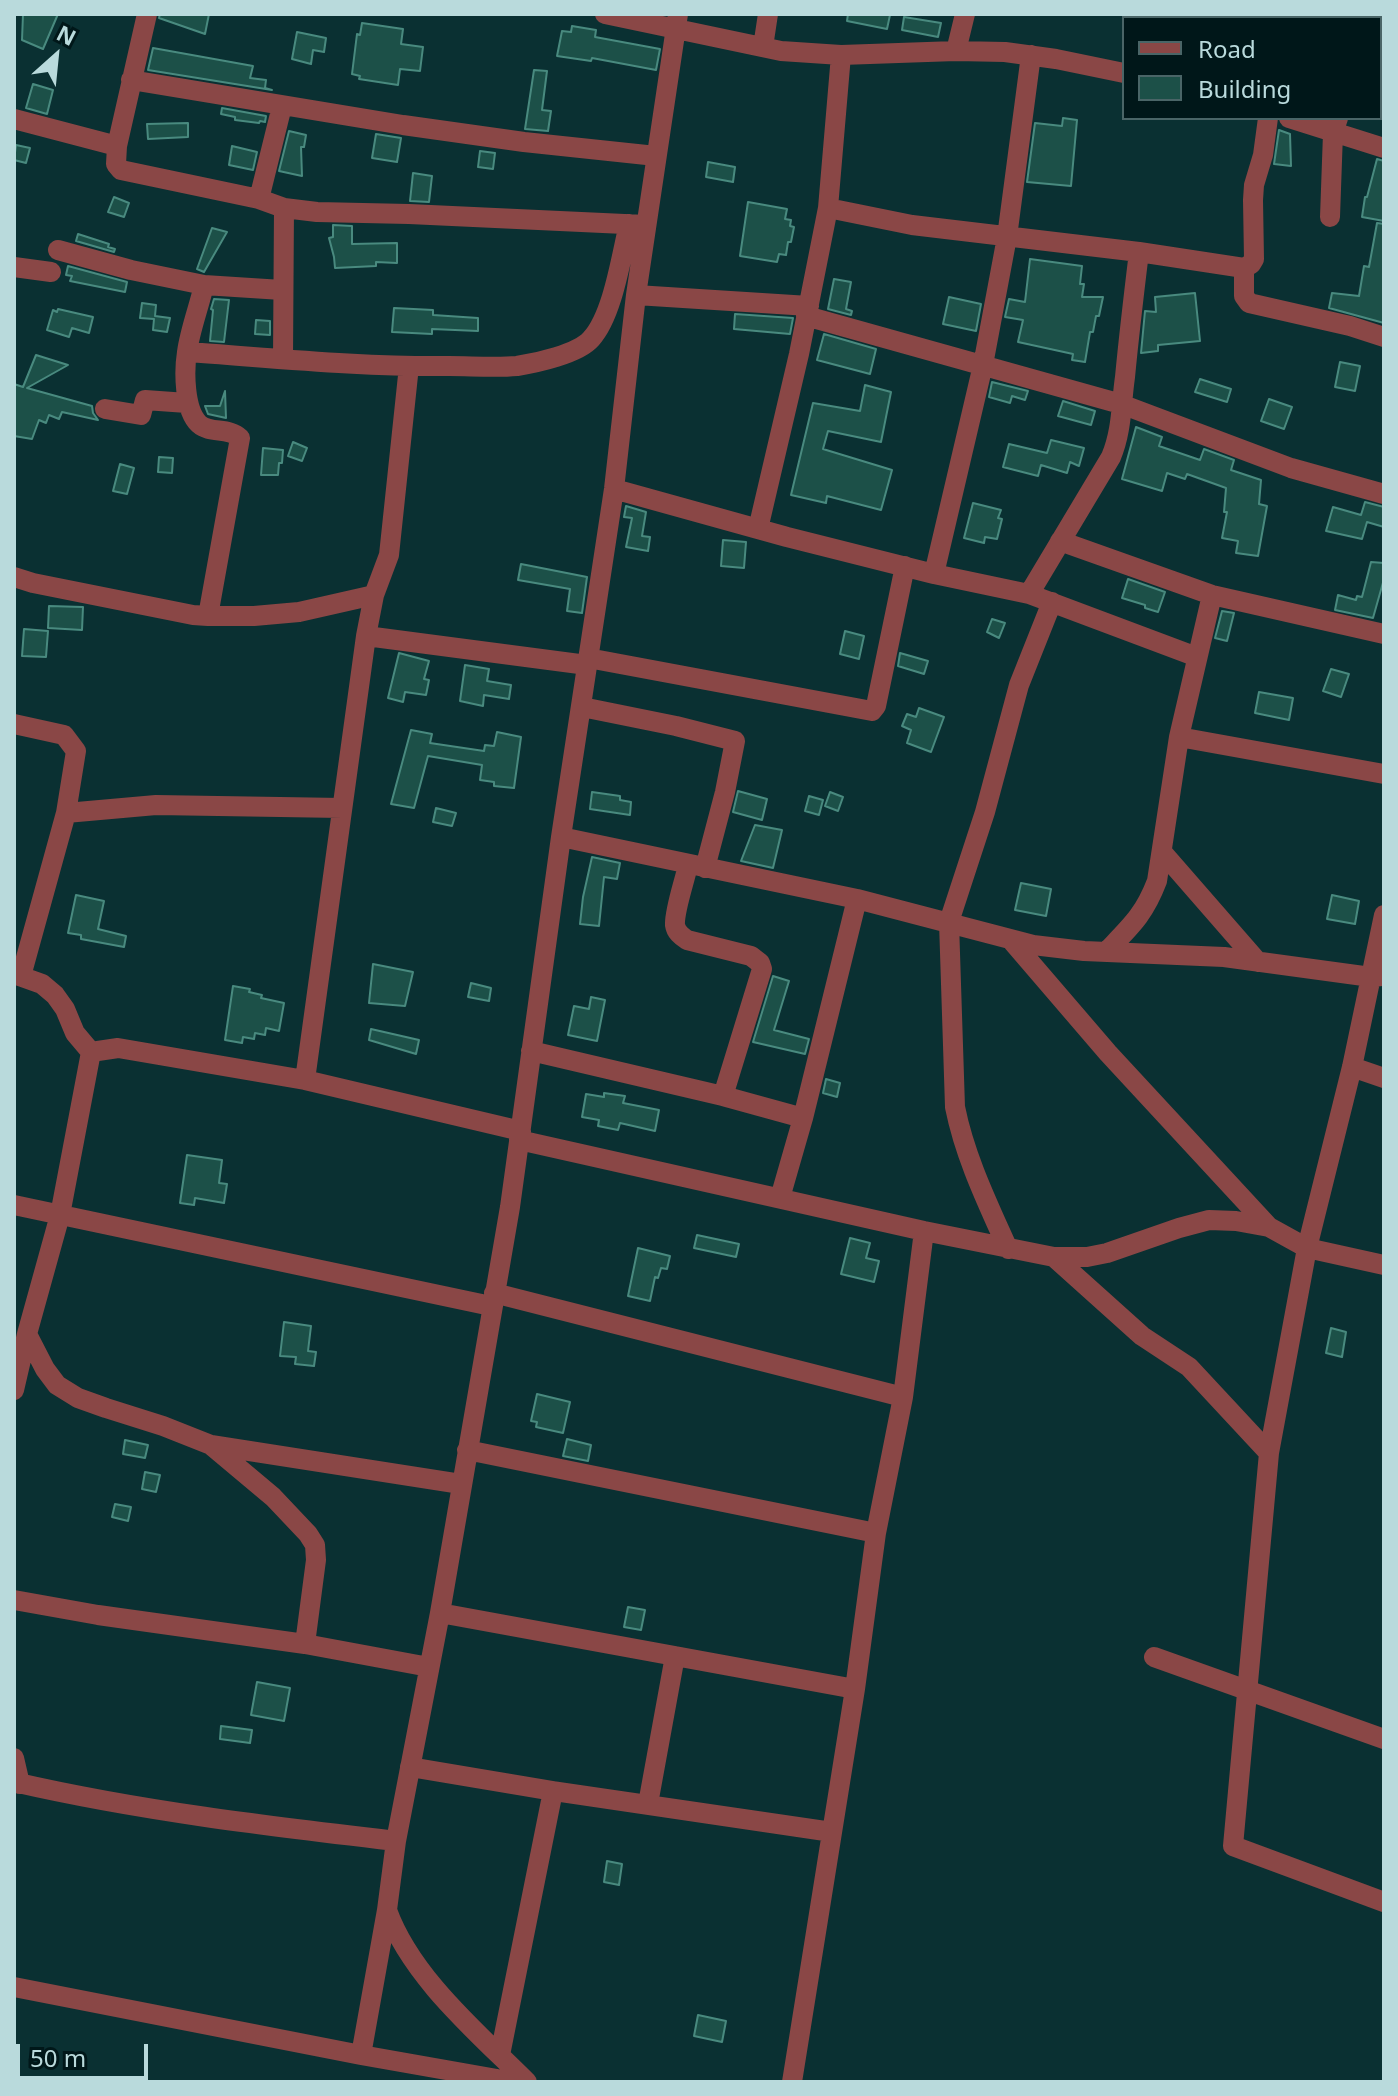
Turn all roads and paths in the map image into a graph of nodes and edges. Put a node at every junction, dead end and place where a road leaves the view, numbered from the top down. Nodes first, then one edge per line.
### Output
1 (147, 14) edge
2 (605, 14) edge
3 (768, 14) edge
4 (965, 14) edge
5 (676, 21) edge
6 (763, 47) junction
7 (956, 51) junction
8 (841, 55) junction
9 (1031, 55) junction
10 (1122, 73) edge
11 (131, 80) junction
12 (282, 106) junction
13 (14, 119) edge
14 (1268, 120) edge
15 (1300, 120) edge
16 (1335, 126) edge
17 (117, 146) junction
18 (1384, 148) edge
19 (656, 156) junction
20 (259, 199) junction
21 (284, 208) junction
22 (828, 208) junction
23 (1330, 217) dead end
24 (637, 225) junction
25 (1007, 237) junction
26 (58, 250) dead end
27 (1139, 252) junction
28 (14, 267) edge
29 (1244, 268) junction
30 (51, 272) dead end
31 (204, 285) junction
32 (282, 290) junction
33 (636, 295) junction
34 (807, 311) junction
35 (1384, 337) edge
36 (187, 352) junction
37 (283, 359) junction
38 (983, 365) junction
39 (409, 366) junction
40 (187, 403) junction
41 (1121, 404) junction
42 (105, 409) dead end
43 (614, 489) junction
44 (1384, 494) edge
45 (758, 529) junction
46 (1060, 541) junction
47 (905, 566) junction
48 (934, 574) junction
49 (14, 577) edge
50 (1029, 594) junction
51 (374, 595) junction
52 (1212, 595) junction
53 (1052, 602) junction
54 (208, 616) junction
55 (1384, 634) edge
56 (366, 636) junction
57 (1197, 657) junction
58 (588, 662) junction
59 (582, 707) junction
60 (14, 724) edge
61 (1179, 737) junction
62 (1384, 774) edge
63 (342, 808) junction
64 (66, 813) junction
65 (561, 837) junction
66 (1163, 853) junction
67 (697, 867) junction
68 (857, 899) junction
69 (1384, 915) edge
70 (949, 922) junction
71 (1011, 940) junction
72 (1106, 952) junction
73 (1258, 962) junction
74 (17, 975) edge
75 (1377, 976) edge
76 (531, 1051) junction
77 (91, 1052) junction
78 (1352, 1067) junction
79 (1384, 1078) edge
80 (305, 1080) junction
81 (723, 1096) junction
82 (803, 1118) junction
83 (520, 1135) junction
84 (780, 1198) junction
85 (14, 1205) edge
86 (60, 1215) junction
87 (1269, 1227) junction
88 (924, 1231) junction
89 (1307, 1248) junction
90 (1008, 1249) junction
91 (1054, 1257) junction
92 (1384, 1265) edge
93 (492, 1300) junction
94 (27, 1334) junction
95 (14, 1390) edge
96 (903, 1397) junction
97 (211, 1445) junction
98 (467, 1450) junction
99 (1269, 1453) junction
100 (461, 1484) junction
101 (876, 1533) junction
102 (14, 1600) edge
103 (440, 1613) junction
104 (305, 1644) junction
105 (675, 1656) junction
106 (1154, 1657) dead end
107 (429, 1667) junction
108 (855, 1689) junction
109 (1246, 1690) junction
110 (1384, 1739) edge
111 (14, 1758) edge
112 (410, 1767) junction
113 (17, 1783) edge
114 (553, 1791) junction
115 (648, 1804) junction
116 (832, 1832) junction
117 (396, 1841) junction
118 (1384, 1902) edge
119 (387, 1910) junction
120 (14, 1987) edge
121 (361, 2055) junction
122 (500, 2055) junction
123 (514, 2082) edge
124 (527, 2082) edge
125 (792, 2082) edge

1 - 11 street
2 - 5 street
3 - 6 street
4 - 7 street
5 - 6 street
5 - 19 street
6 - 8 street
7 - 8 street
7 - 9 street
8 - 22 street
9 - 10 street
9 - 25 street
11 - 12 street
11 - 17 street
12 - 19 street
12 - 20 street
13 - 17 street
14 - 29 street
15 - 16 street
16 - 18 street
16 - 23 street
17 - 20 street
19 - 24 street
20 - 21 street
21 - 24 street
21 - 32 street
22 - 25 street
22 - 34 street
24 - 33 street
24 - 39 street
25 - 27 street
25 - 38 street
26 - 31 street
27 - 29 street
27 - 41 street
28 - 30 street
29 - 35 street
31 - 32 street
31 - 36 street
32 - 37 street
33 - 34 street
33 - 43 street
34 - 38 street
34 - 45 street
36 - 37 street
36 - 40 street
37 - 39 street
38 - 41 street
38 - 48 street
39 - 51 street
40 - 42 street
40 - 54 street
41 - 44 street
41 - 46 street
43 - 45 street
43 - 58 street
45 - 47 street
46 - 50 street
46 - 52 street
47 - 48 street
47 - 58 street
48 - 50 street
49 - 54 street
50 - 53 street
51 - 54 street
51 - 56 street
52 - 55 street
52 - 57 street
53 - 57 street
53 - 70 street
56 - 58 street
56 - 63 street
57 - 61 street
58 - 59 street
59 - 65 street
59 - 67 street
60 - 64 street
61 - 62 street
61 - 66 street
63 - 64 street
63 - 80 street
64 - 74 street
65 - 67 street
65 - 76 street
66 - 72 street
66 - 73 street
67 - 68 street
67 - 81 street
68 - 70 street
68 - 82 street
69 - 75 street
70 - 71 street
70 - 90 street
71 - 72 street
71 - 87 street
72 - 73 street
73 - 75 street
74 - 77 street
75 - 78 street
76 - 81 street
76 - 83 street
77 - 80 street
77 - 86 street
78 - 79 street
78 - 89 street
80 - 83 street
81 - 82 street
82 - 84 street
83 - 84 street
83 - 93 street
84 - 88 street
85 - 86 street
86 - 93 street
86 - 94 street
87 - 89 street
87 - 91 street
88 - 90 street
88 - 96 street
89 - 92 street
89 - 99 street
90 - 91 street
91 - 99 street
93 - 96 street
93 - 98 street
94 - 95 street
94 - 97 street
96 - 101 street
97 - 100 street
97 - 104 street
98 - 100 street
98 - 101 street
99 - 109 street
100 - 103 street
101 - 108 street
102 - 104 street
103 - 105 street
103 - 107 street
104 - 107 street
105 - 108 street
105 - 115 street
106 - 109 street
107 - 112 street
108 - 116 street
109 - 110 street
109 - 118 street
111 - 113 street
112 - 114 street
112 - 117 street
113 - 117 street
114 - 115 street
114 - 122 street
115 - 116 street
116 - 125 street
117 - 119 street
119 - 121 street
119 - 122 street
120 - 121 street
121 - 123 street
122 - 124 street

